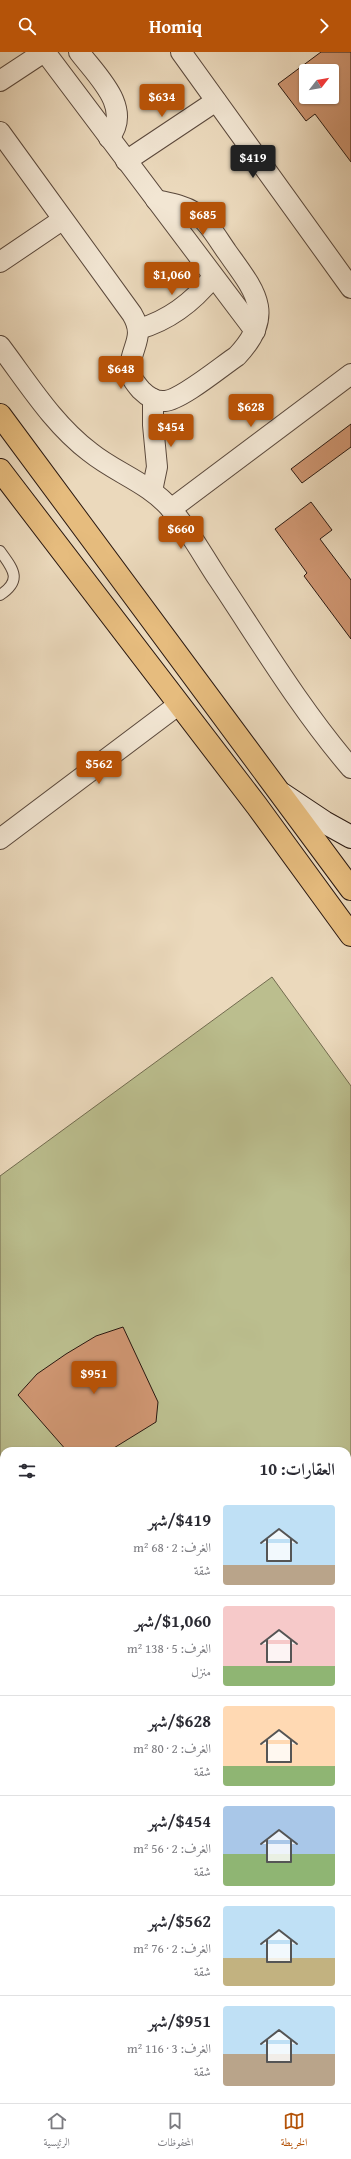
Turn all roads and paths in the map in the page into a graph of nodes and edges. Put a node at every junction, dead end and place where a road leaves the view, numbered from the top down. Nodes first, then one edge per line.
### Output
1 (44, 52) edge
2 (79, 52) edge
3 (181, 52) edge
4 (0, 81) edge
5 (216, 101) junction
6 (0, 132) edge
7 (109, 138) junction
8 (126, 161) junction
9 (156, 200) junction
10 (62, 220) junction
11 (0, 262) edge
12 (214, 277) junction
13 (351, 288) edge
14 (139, 329) junction
15 (255, 331) junction
16 (0, 346) edge
17 (351, 374) edge
18 (153, 399) junction
19 (0, 415) edge
20 (0, 470) edge
21 (152, 491) junction
22 (171, 509) junction
23 (0, 551) edge
24 (0, 596) edge
25 (178, 704) junction
26 (351, 768) edge
27 (282, 794) junction
28 (351, 837) edge
29 (0, 839) edge
30 (351, 889) edge
31 (351, 935) edge

1 - 4 street
1 - 7 street
2 - 7 street
3 - 5 street
5 - 8 street
5 - 13 street
6 - 10 street
7 - 8 street
8 - 9 street
9 - 12 street
9 - 15 street
10 - 11 street
10 - 14 street
12 - 14 street
12 - 15 street
14 - 18 street
15 - 18 street
16 - 21 street
17 - 22 street
18 - 21 street
19 - 27 highway
20 - 25 highway
21 - 22 street
22 - 26 street
23 - 24 lane
25 - 29 street
25 - 31 highway
27 - 28 main road
27 - 30 highway

